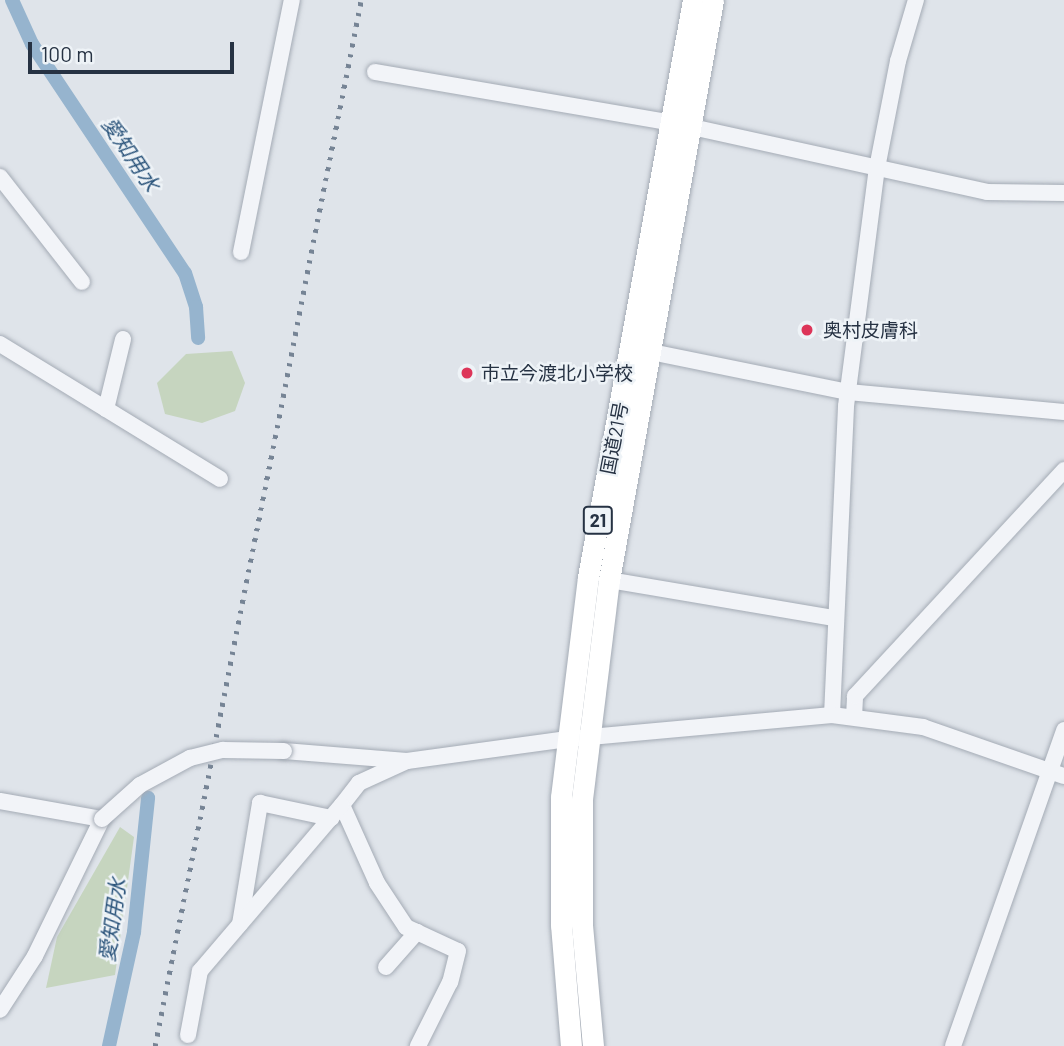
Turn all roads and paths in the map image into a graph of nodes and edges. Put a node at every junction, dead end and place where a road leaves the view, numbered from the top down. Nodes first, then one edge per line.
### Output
1 (292, 0) edge
2 (681, 0) edge
3 (693, 0) edge
4 (713, 0) edge
5 (720, 0) edge
6 (916, 0) edge
7 (701, 70) junction
8 (375, 72) dead end
9 (679, 81) junction
10 (682, 125) junction
11 (877, 168) junction
12 (0, 177) edge
13 (1064, 193) edge
14 (241, 252) dead end
15 (82, 282) dead end
16 (123, 339) dead end
17 (0, 344) edge
18 (651, 352) junction
19 (848, 392) junction
20 (106, 409) junction
21 (1064, 412) edge
22 (1064, 470) edge
23 (220, 479) dead end
24 (609, 580) junction
25 (834, 618) junction
26 (832, 715) junction
27 (854, 717) junction
28 (1064, 730) edge
29 (590, 738) junction
30 (568, 739) junction
31 (407, 761) junction
32 (1057, 774) edge
33 (0, 801) edge
34 (342, 805) junction
35 (331, 818) junction
36 (102, 819) junction
37 (240, 924) junction
38 (417, 932) junction
39 (386, 967) dead end
40 (0, 1010) edge
41 (188, 1035) dead end
42 (418, 1046) edge
43 (571, 1046) edge
44 (593, 1046) edge
45 (953, 1046) edge

1 - 14 street
2 - 9 highway
3 - 9 highway, 国道21号 / 21
4 - 7 highway, 国道21号 / 21
5 - 7 highway
6 - 11 street
7 - 10 highway, 国道21号 / 21
8 - 10 street
9 - 10 highway, 国道21号 / 21
10 - 11 street
10 - 18 highway, 国道21号 / 21
10 - 30 highway, 国道21号 / 21
11 - 13 street
11 - 19 street
12 - 15 street
16 - 20 street
17 - 20 street
18 - 19 street
18 - 24 highway, 国道21号 / 21
19 - 21 street
19 - 25 street
20 - 23 street
22 - 27 street
24 - 25 street
24 - 29 highway, 国道21号 / 21
25 - 26 street
26 - 27 street
26 - 29 street
27 - 32 street
28 - 32 street
29 - 30 street
29 - 44 highway, 国道21号 / 21
30 - 31 street
30 - 43 highway, 国道21号 / 21
31 - 34 street
31 - 36 street, bridge
32 - 45 street
33 - 36 street
34 - 35 street
34 - 38 street
35 - 37 street
35 - 37 street
36 - 40 street
37 - 41 street
38 - 39 street
38 - 42 street

